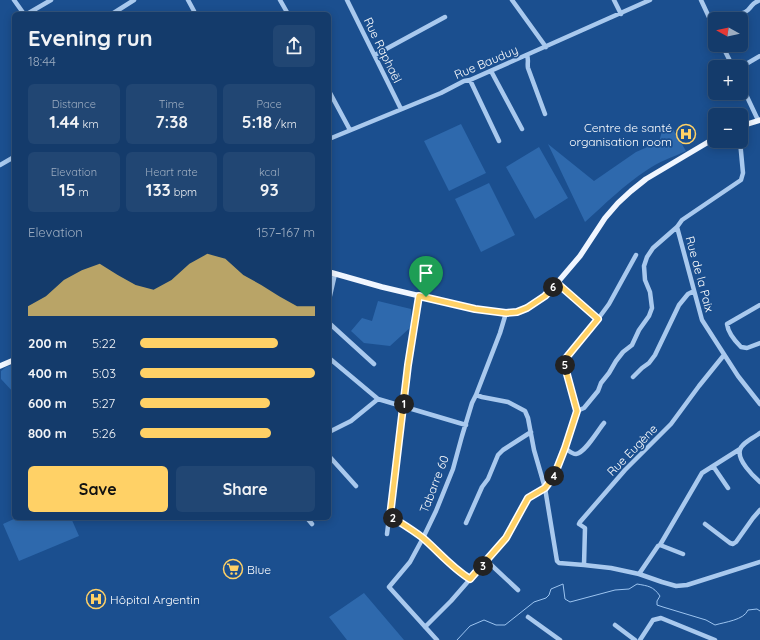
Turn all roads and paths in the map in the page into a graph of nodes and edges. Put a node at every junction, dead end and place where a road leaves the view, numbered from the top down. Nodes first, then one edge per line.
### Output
1 (14, 0) edge
2 (51, 0) edge
3 (134, 0) edge
4 (188, 0) edge
5 (280, 0) edge
6 (348, 0) edge
7 (512, 0) edge
8 (614, 0) edge
9 (650, 0) edge
10 (701, 0) edge
11 (760, 0) edge
12 (194, 11) dead end
13 (23, 12) edge
14 (30, 12) edge
15 (115, 12) edge
16 (287, 12) edge
17 (708, 12) edge
18 (744, 12) edge
19 (621, 14) junction
20 (445, 17) dead end
21 (546, 47) junction
22 (375, 55) junction
23 (527, 55) junction
24 (760, 56) edge
25 (748, 63) edge
26 (491, 71) junction
27 (470, 80) junction
28 (331, 95) edge
29 (748, 98) edge
30 (402, 109) junction
31 (545, 114) dead end
32 (759, 120) edge
33 (748, 124) edge
34 (350, 130) junction
35 (522, 130) dead end
36 (331, 138) edge
37 (499, 141) dead end
38 (708, 142) edge
39 (741, 148) edge
40 (12, 158) edge
41 (0, 165) edge
42 (677, 227) junction
43 (636, 255) dead end
44 (331, 273) edge
45 (335, 274) junction
46 (557, 283) junction
47 (331, 291) edge
48 (694, 291) junction
49 (419, 296) junction
50 (760, 305) edge
51 (506, 313) junction
52 (598, 319) junction
53 (331, 325) edge
54 (760, 343) edge
55 (724, 355) junction
56 (331, 360) edge
57 (12, 361) edge
58 (374, 364) dead end
59 (0, 366) edge
60 (634, 378) dead end
61 (476, 395) junction
62 (378, 399) junction
63 (760, 404) edge
64 (404, 406) junction
65 (577, 411) junction
66 (604, 423) dead end
67 (466, 425) junction
68 (331, 431) edge
69 (531, 432) junction
70 (760, 433) edge
71 (565, 448) junction
72 (740, 449) junction
73 (331, 458) edge
74 (713, 466) junction
75 (760, 482) edge
76 (356, 486) dead end
77 (545, 488) junction
78 (728, 488) dead end
79 (760, 510) edge
80 (390, 516) junction
81 (309, 520) edge
82 (466, 523) dead end
83 (312, 524) dead end
84 (705, 524) dead end
85 (387, 534) dead end
86 (423, 538) junction
87 (660, 545) junction
88 (683, 554) dead end
89 (487, 561) junction
90 (760, 562) edge
91 (584, 565) junction
92 (639, 574) junction
93 (470, 579) junction
94 (518, 590) dead end
95 (528, 617) dead end
96 (615, 625) dead end
97 (426, 627) junction
98 (438, 640) edge
99 (560, 640) edge
100 (635, 640) edge
101 (640, 640) edge
102 (715, 640) edge

1 - 13 street
2 - 14 street
3 - 15 street
4 - 12 street
5 - 16 street
6 - 22 street, Rue Raphaël
7 - 21 street
8 - 19 street
9 - 19 street, Rue Bauduy
10 - 17 street
11 - 18 street
19 - 21 street, Rue Bauduy
20 - 22 street
21 - 23 street, Rue Bauduy
22 - 30 street, Rue Raphaël
23 - 26 street, Rue Bauduy
23 - 31 street
24 - 25 street
26 - 27 street, Rue Bauduy
26 - 35 street
27 - 30 street, Rue Bauduy
27 - 37 street
28 - 34 street
29 - 32 street
30 - 34 street, Rue Bauduy
32 - 33 main road
34 - 36 street, Rue Bauduy
38 - 46 main road
39 - 42 street
40 - 41 street
42 - 48 street, Rue de la Paix
42 - 65 street
43 - 52 street
44 - 45 main road
45 - 47 street
45 - 49 main road
46 - 51 main road
46 - 52 street
48 - 55 street, Rue de la Paix
48 - 60 street
49 - 51 main road
49 - 64 street
50 - 54 street
51 - 61 street, Tabarre 60
52 - 65 street
53 - 58 street
55 - 63 street, Rue de la Paix
55 - 91 street, Rue Eugène
56 - 62 street
57 - 59 main road
61 - 67 street, Tabarre 60
61 - 69 street
62 - 64 street
62 - 68 street
64 - 67 street
64 - 80 street
65 - 71 street
66 - 71 street
67 - 86 street, Tabarre 60
69 - 77 street
69 - 82 street
70 - 72 street
71 - 77 street
72 - 74 street
72 - 75 street
73 - 76 street
74 - 78 street
74 - 87 street
77 - 89 street
77 - 91 street
79 - 84 street
80 - 85 street
80 - 86 street
81 - 83 street
86 - 93 street
86 - 97 street, Tabarre 60
87 - 88 street
87 - 92 street
89 - 93 street
89 - 94 street
90 - 92 street
91 - 92 street
93 - 97 street
95 - 99 street
96 - 100 street
97 - 98 street
101 - 102 street

